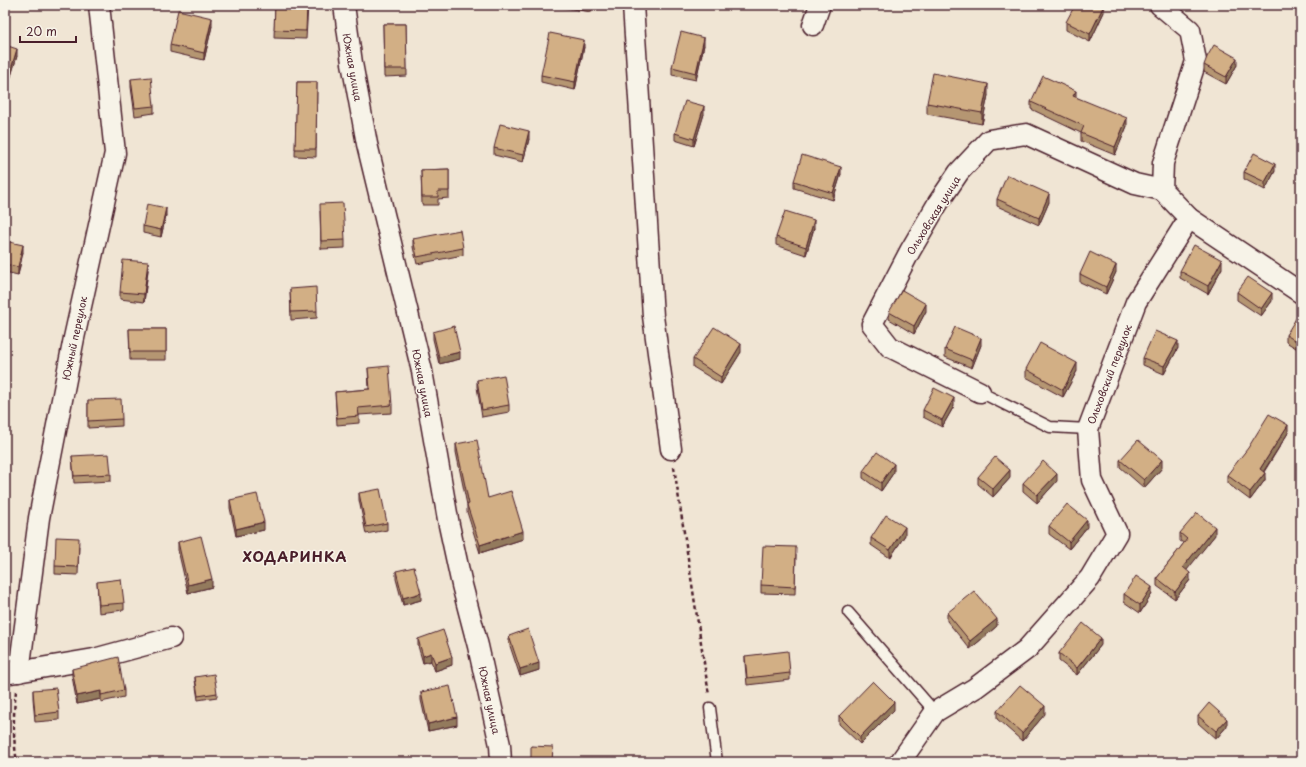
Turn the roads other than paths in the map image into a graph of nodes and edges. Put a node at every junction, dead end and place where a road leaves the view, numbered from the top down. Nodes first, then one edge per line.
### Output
1 (99, 5) edge
2 (344, 5) edge
3 (633, 5) edge
4 (820, 5) edge
5 (1160, 5) edge
6 (813, 25) dead end
7 (1162, 190) junction
8 (1189, 218) junction
9 (1301, 293) edge
10 (980, 392) joint
11 (1088, 429) junction
12 (671, 449) road end
13 (848, 612) dead end
14 (171, 638) dead end
15 (12, 673) edge
16 (710, 708) road end
17 (935, 712) junction
18 (501, 762) edge
19 (717, 762) edge
20 (900, 762) edge

1 - 15 street, Южный переулок
2 - 18 street, Южная улица
3 - 12 street
4 - 6 street
5 - 7 street
7 - 8 street
7 - 10 street, Ольховская улица
8 - 9 street
8 - 11 street, Ольховский переулок
10 - 11 lane
11 - 17 street, Ольховский переулок
13 - 17 lane
14 - 15 street
16 - 19 lane
17 - 20 street, Ольховский переулок

